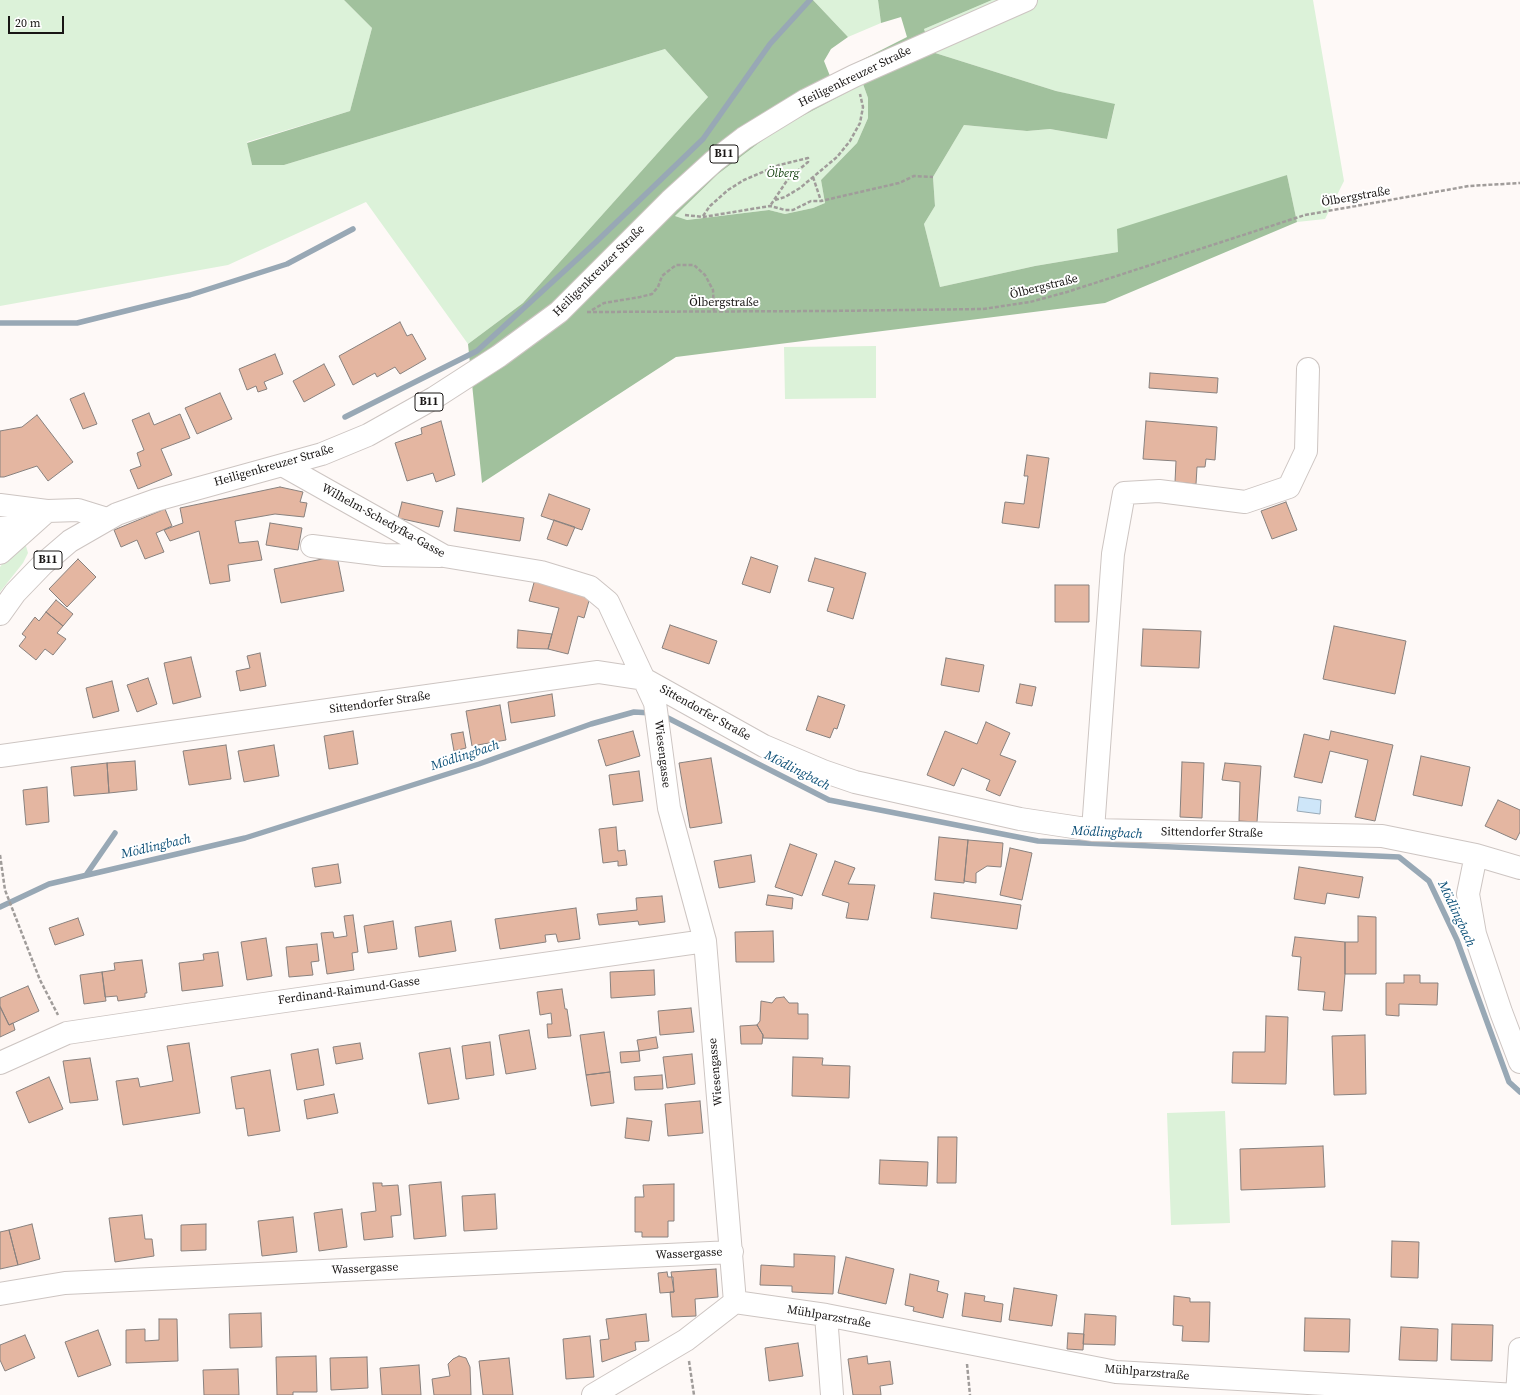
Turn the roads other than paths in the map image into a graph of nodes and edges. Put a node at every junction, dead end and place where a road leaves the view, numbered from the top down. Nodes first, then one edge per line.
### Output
1 (1026, 0) edge
2 (1308, 369) dead end
3 (284, 466) junction
4 (0, 505) edge
5 (47, 511) junction
6 (107, 519) junction
7 (0, 528) edge
8 (28, 528) junction
9 (312, 546) dead end
10 (0, 553) edge
11 (437, 553) junction
12 (0, 614) edge
13 (644, 679) junction
14 (0, 756) edge
15 (1093, 830) junction
16 (1476, 855) junction
17 (1520, 868) edge
18 (705, 941) junction
19 (1520, 1062) edge
20 (0, 1063) edge
21 (732, 1252) junction
22 (0, 1294) edge
23 (735, 1302) junction
24 (826, 1315) junction
25 (1520, 1349) edge
26 (593, 1395) edge
27 (832, 1395) edge
28 (1517, 1395) edge

1 - 3 street, Heiligenkreuzer Straße / B11
2 - 15 street
3 - 6 street, Heiligenkreuzer Straße / B11
3 - 11 street, Wilhelm-Schedyfka-Gasse
4 - 5 street
5 - 6 street
5 - 8 street
6 - 12 street, B11
7 - 8 street
8 - 10 street
9 - 11 street
11 - 13 street, Wilhelm-Schedyfka-Gasse
13 - 14 street, Sittendorfer Straße
13 - 15 street, Sittendorfer Straße
13 - 18 street, Wiesengasse
15 - 16 street, Sittendorfer Straße
16 - 17 street, Sittendorfer Straße
16 - 19 street
18 - 20 street, Ferdinand-Raimund-Gasse
18 - 21 street, Wiesengasse
21 - 22 street, Wassergasse
21 - 23 street, Wiesengasse
23 - 24 street, Mühlparzstraße
23 - 26 street
24 - 27 street
24 - 28 street, Mühlparzstraße
25 - 28 street

